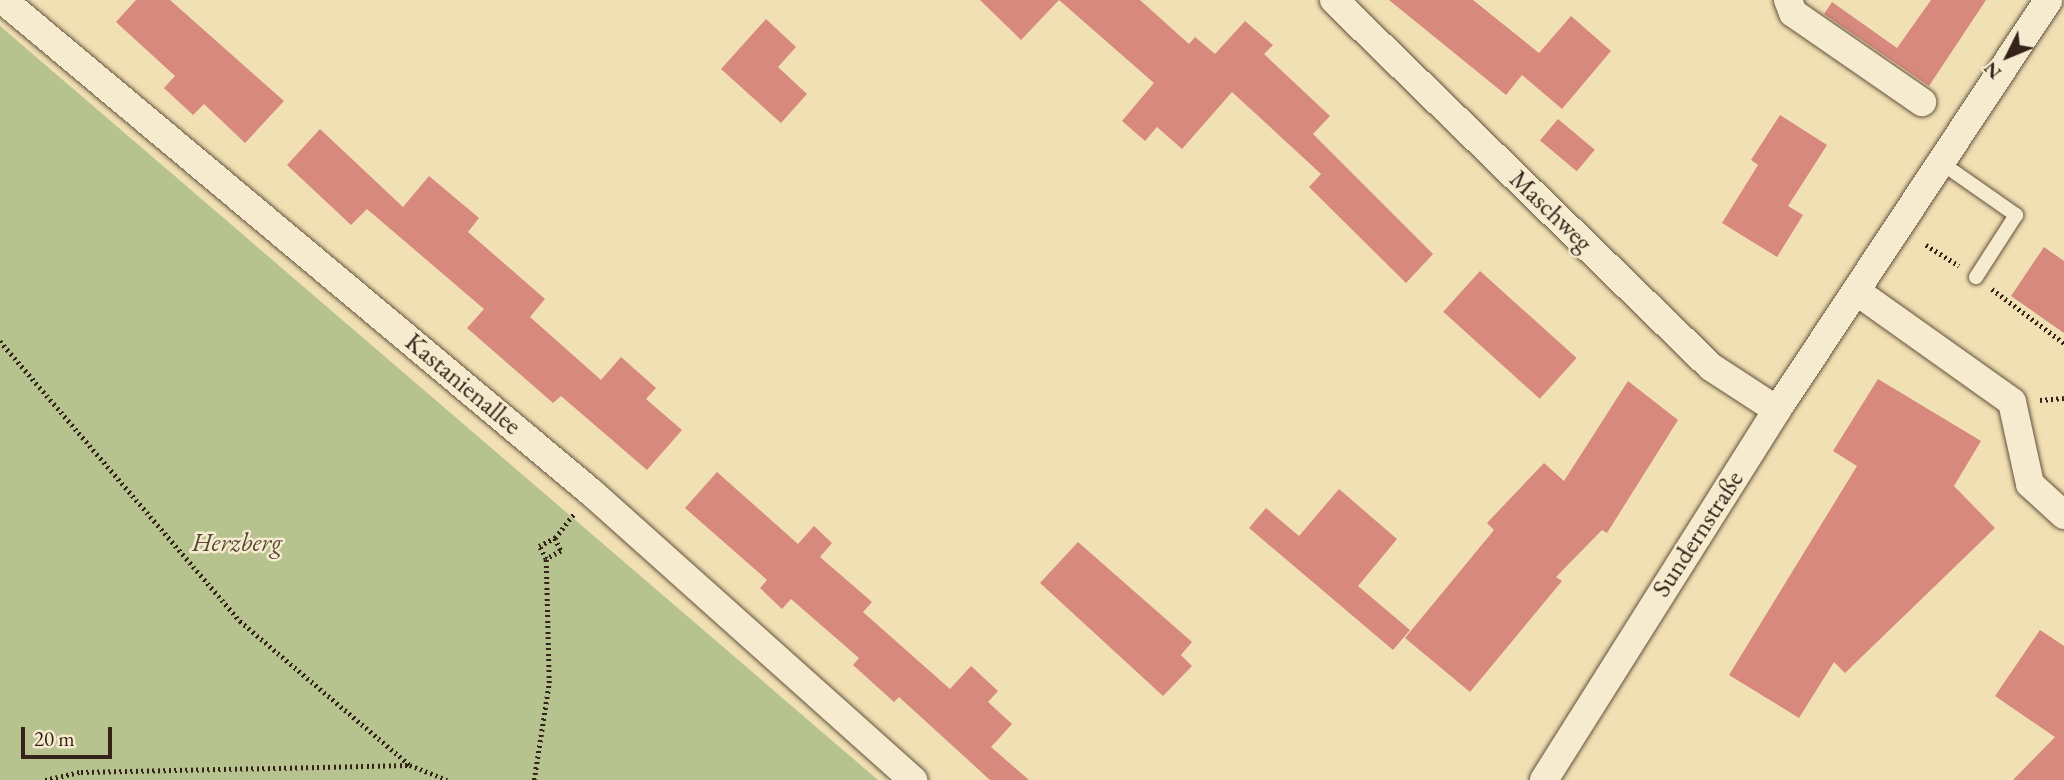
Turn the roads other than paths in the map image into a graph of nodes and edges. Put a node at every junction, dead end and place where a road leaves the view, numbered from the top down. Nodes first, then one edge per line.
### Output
1 (3, 0) edge
2 (1334, 0) edge
3 (1788, 0) edge
4 (2048, 0) edge
5 (1922, 102) dead end
6 (1940, 162) junction
7 (1976, 277) road end
8 (1856, 290) junction
9 (1777, 410) junction
10 (2064, 515) edge
11 (913, 780) edge
12 (1544, 780) edge

1 - 11 street, Kastanienallee
2 - 9 street, Maschweg
3 - 5 street
4 - 6 street, Sundernstraße
6 - 7 lane
6 - 8 street, Sundernstraße
8 - 9 street, Sundernstraße
8 - 10 street
9 - 12 street, Sundernstraße

